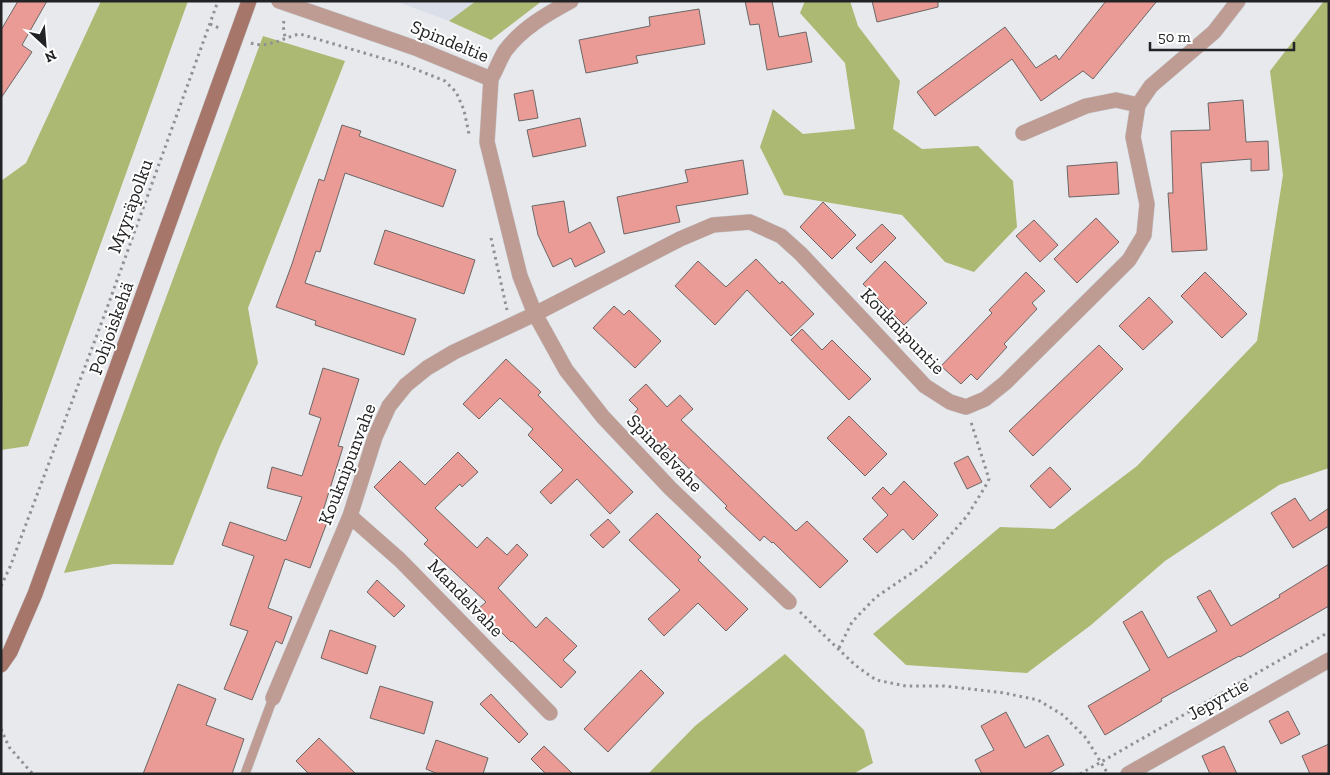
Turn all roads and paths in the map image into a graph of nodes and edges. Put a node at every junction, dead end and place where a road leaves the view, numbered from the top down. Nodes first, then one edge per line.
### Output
1 (218, 1) edge
2 (249, 1) edge
3 (279, 1) edge
4 (571, 1) edge
5 (1238, 1) edge
6 (210, 24) junction
7 (235, 37) junction
8 (491, 79) junction
9 (1138, 105) junction
10 (1023, 133) dead end
11 (470, 138) dead end
12 (490, 232) dead end
13 (535, 314) junction
14 (510, 326) junction
15 (1, 393) edge
16 (1, 402) edge
17 (966, 407) junction
18 (350, 516) junction
19 (1, 586) edge
20 (789, 602) joint
21 (1329, 632) edge
22 (839, 648) junction
23 (1329, 660) edge
24 (1, 666) edge
25 (273, 698) joint
26 (550, 713) dead end
27 (1, 729) edge
28 (1101, 762) junction
29 (34, 774) edge
30 (246, 774) edge
31 (1080, 774) edge
32 (1108, 774) edge
33 (1128, 774) edge

1 - 6 path, Myyräpolku
2 - 7 main road, Pohjoiskehä
3 - 8 street, Spindeltie
4 - 8 street
5 - 9 street
6 - 7 path
6 - 19 path, Myyräpolku
7 - 11 path
7 - 24 main road, Pohjoiskehä
8 - 13 street, Spindeltie
9 - 10 street
9 - 17 street
12 - 14 path
13 - 14 street, Kouknipunvahe
13 - 17 street, Kouknipuntie
13 - 20 street, Spindelvahe
14 - 18 street, Kouknipunvahe
15 - 16 path
17 - 22 path
18 - 25 street, Kouknipunvahe
18 - 26 street, Mandelvahe
20 - 22 path
21 - 28 path
22 - 28 path
23 - 33 street, Jepyrtie
25 - 30 lane
27 - 29 path
28 - 31 path
28 - 32 path

